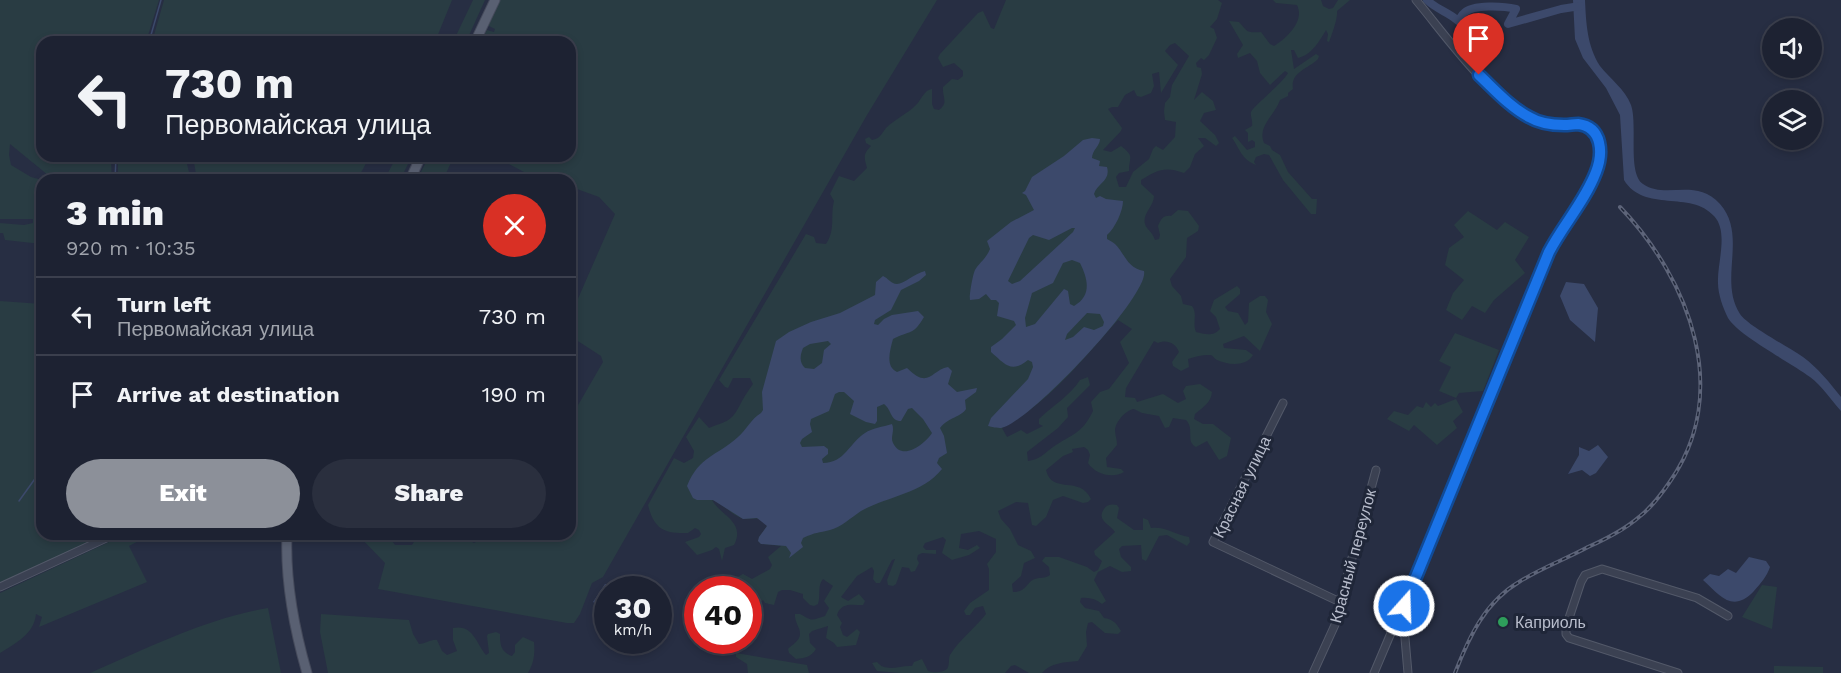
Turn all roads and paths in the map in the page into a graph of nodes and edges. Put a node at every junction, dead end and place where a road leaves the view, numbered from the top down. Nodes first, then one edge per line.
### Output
1 (495, 0) edge
2 (1416, 0) edge
3 (478, 36) edge
4 (1283, 403) dead end
5 (1376, 470) dead end
6 (102, 540) edge
7 (282, 540) edge
8 (286, 540) edge
9 (0, 587) edge
10 (1407, 596) junction
11 (1340, 602) junction
12 (1728, 616) dead end
13 (294, 632) junction
14 (301, 673) edge
15 (307, 673) edge
16 (1313, 673) edge
17 (1374, 673) edge
18 (1408, 673) edge
19 (1678, 673) edge

1 - 3 main road
2 - 10 street
4 - 11 street, Красная улица
5 - 11 street, Красный переулок
6 - 9 street
7 - 13 main road
8 - 13 main road
10 - 17 street
10 - 18 street
11 - 16 street, Красный переулок
12 - 19 street
13 - 14 main road
13 - 15 main road

